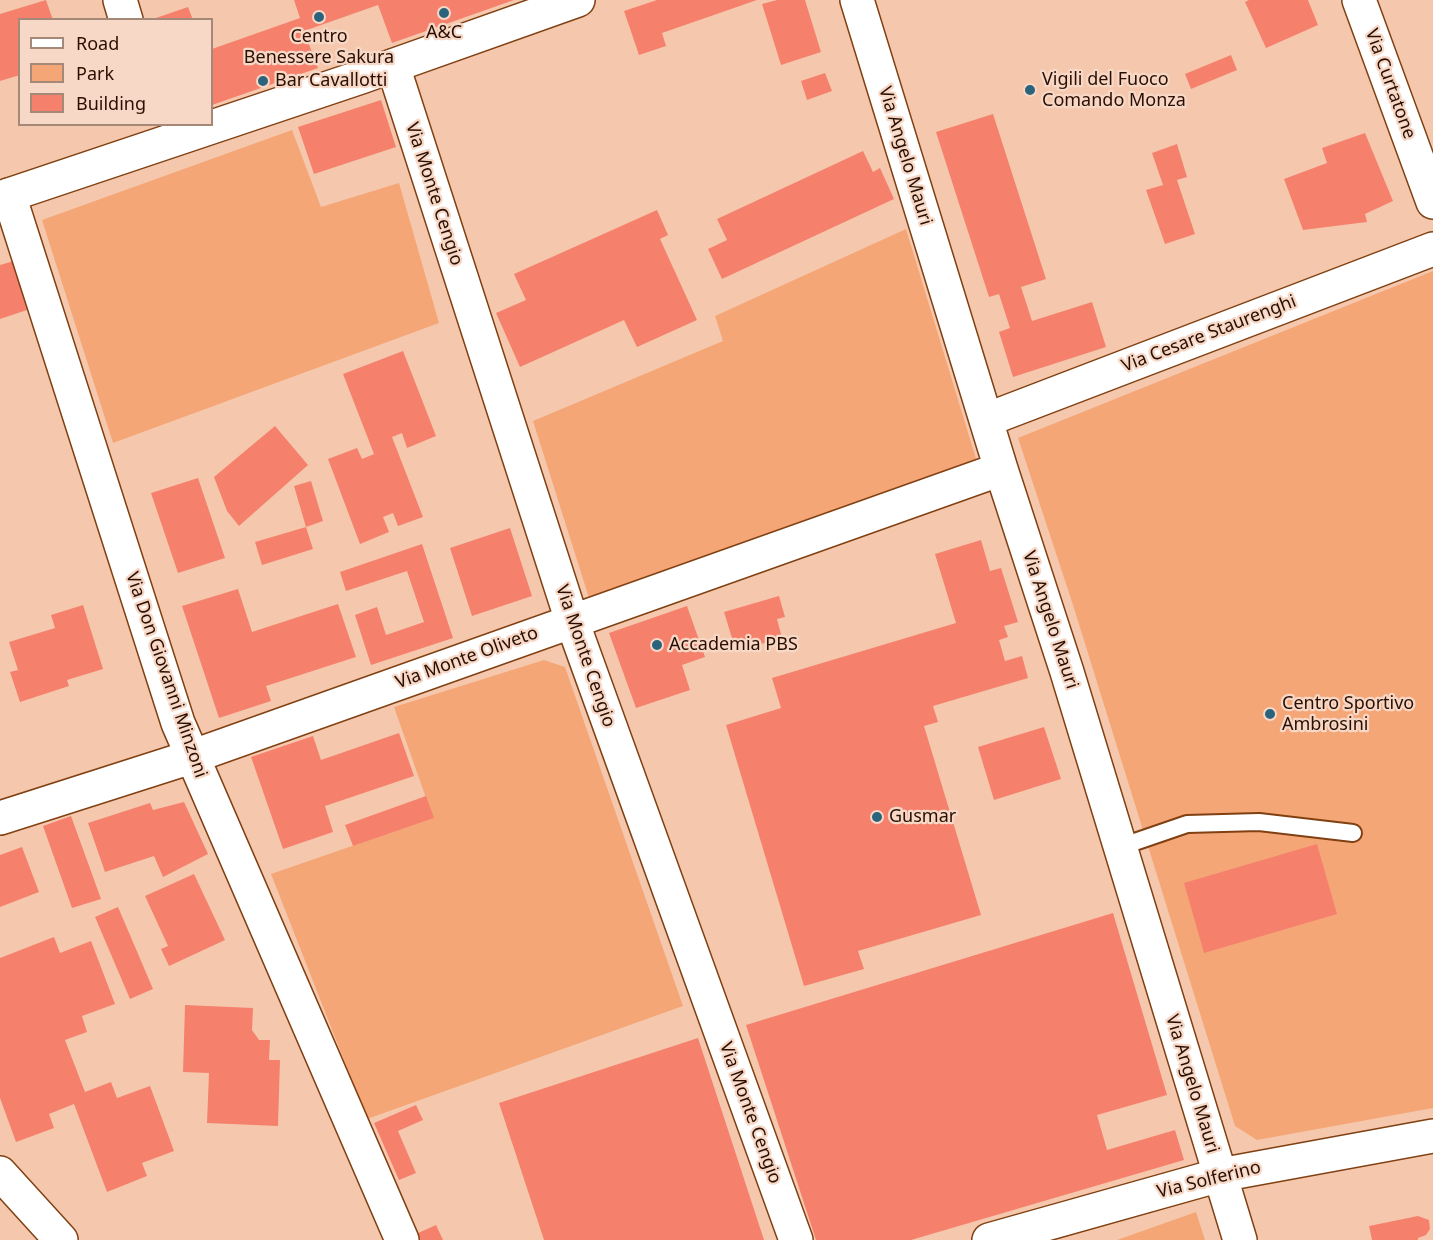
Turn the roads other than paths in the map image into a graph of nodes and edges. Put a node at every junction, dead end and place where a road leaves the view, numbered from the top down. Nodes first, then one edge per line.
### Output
1 (120, 0) edge
2 (578, 0) edge
3 (857, 0) edge
4 (1359, 0) edge
5 (125, 18) edge
6 (393, 66) junction
7 (213, 119) edge
8 (191, 126) edge
9 (167, 133) edge
10 (4, 197) edge
11 (1433, 202) edge
12 (1433, 249) edge
13 (986, 420) junction
14 (1001, 469) junction
15 (572, 621) junction
16 (191, 757) junction
17 (0, 818) edge
18 (1353, 833) dead end
19 (1120, 847) junction
20 (1433, 1136) edge
21 (0, 1173) edge
22 (1220, 1175) junction
23 (61, 1240) edge
24 (402, 1240) edge
25 (796, 1240) edge
26 (989, 1240) edge
27 (1240, 1240) edge

1 - 5 street
2 - 6 street
3 - 13 street, Via Angelo Mauri
4 - 11 street, Via Curtatone
6 - 7 street
6 - 15 street, Via Monte Cengio
8 - 9 street
9 - 10 street
10 - 16 street, Via Don Giovanni Minzoni
12 - 13 street, Via Cesare Staurenghi
13 - 14 street, Via Angelo Mauri
14 - 15 street, Via Monte Oliveto
14 - 19 street, Via Angelo Mauri
15 - 16 street, Via Monte Oliveto
15 - 25 street, Via Monte Cengio
16 - 17 street, Via Monte Oliveto
16 - 24 street, Via Don Giovanni Minzoni
18 - 19 lane
19 - 22 street, Via Angelo Mauri
20 - 22 street, Via Solferino
21 - 23 street
22 - 26 street, Via Solferino
22 - 27 street, Via Angelo Mauri

